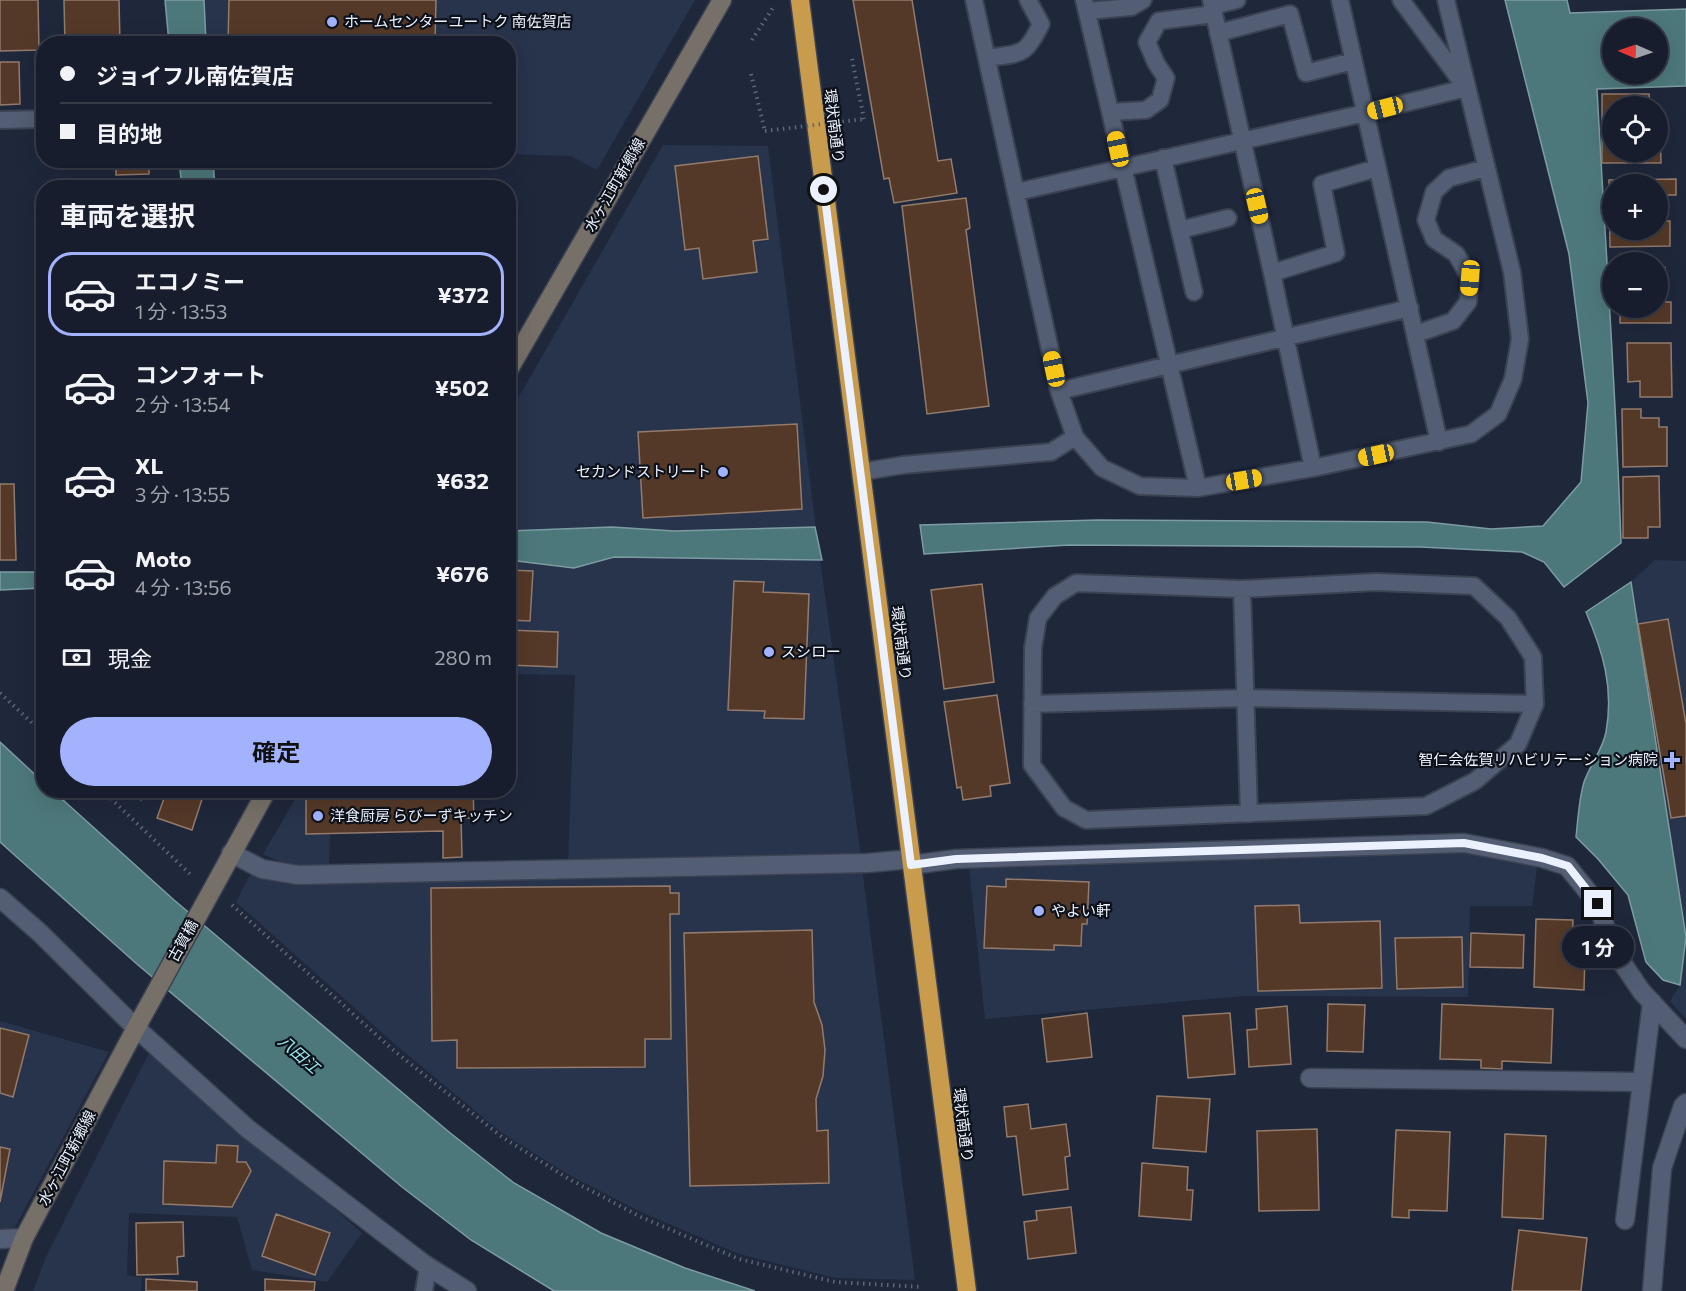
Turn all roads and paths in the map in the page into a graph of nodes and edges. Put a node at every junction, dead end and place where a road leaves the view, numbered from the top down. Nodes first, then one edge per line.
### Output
1 (722, 0) edge
2 (777, 0) edge
3 (800, 0) edge
4 (974, 0) edge
5 (1028, 0) edge
6 (1143, 0) edge
7 (1237, 0) edge
8 (1340, 0) edge
9 (1401, 0) edge
10 (1446, 0) edge
11 (1086, 5) edge
12 (1212, 7) edge
13 (1218, 33) junction
14 (752, 40) dead end
15 (987, 58) junction
16 (852, 59) dead end
17 (1353, 61) junction
18 (751, 74) dead end
19 (1466, 88) junction
20 (1110, 112) junction
21 (1365, 113) junction
22 (36, 119) edge
23 (0, 120) edge
24 (1242, 140) junction
25 (1163, 159) junction
26 (1122, 167) junction
27 (1377, 168) junction
28 (1486, 168) junction
29 (1017, 192) junction
30 (1228, 218) dead end
31 (1180, 230) junction
32 (1272, 273) junction
33 (1194, 292) dead end
34 (1410, 308) junction
35 (1416, 334) junction
36 (1286, 336) junction
37 (516, 357) edge
38 (1170, 364) junction
39 (1059, 391) junction
40 (1075, 437) junction
41 (1439, 442) junction
42 (1312, 468) junction
43 (861, 472) junction
44 (1198, 488) junction
45 (1242, 589) junction
46 (0, 693) edge
47 (1246, 698) junction
48 (1032, 704) junction
49 (1535, 704) junction
50 (36, 727) edge
51 (110, 798) edge
52 (262, 798) edge
53 (1249, 814) junction
54 (231, 853) junction
55 (911, 862) junction
56 (212, 889) junction
57 (0, 898) edge
58 (232, 905) dead end
59 (1652, 1002) junction
60 (136, 1028) junction
61 (1686, 1039) edge
62 (1310, 1078) dead end
63 (1642, 1082) junction
64 (1686, 1103) edge
65 (1625, 1220) dead end
66 (24, 1238) junction
67 (0, 1239) edge
68 (428, 1267) junction
69 (922, 1287) dead end
70 (966, 1287) edge
71 (4, 1291) edge
72 (424, 1291) edge
73 (467, 1291) edge
74 (1652, 1291) edge

1 - 37 street, 水ヶ江町新郷線
2 - 14 path
3 - 43 highway, 環状南通り
4 - 15 lane
5 - 15 lane
6 - 11 lane
7 - 12 lane
8 - 17 lane
9 - 19 lane
10 - 19 lane
11 - 20 lane
12 - 13 lane
12 - 20 lane
13 - 17 lane
13 - 24 lane
15 - 29 lane
16 - 18 path, bridge
17 - 21 lane
19 - 21 lane
19 - 28 lane
20 - 26 lane
21 - 24 lane
21 - 27 lane
22 - 23 lane
24 - 25 lane
24 - 32 lane
25 - 26 lane
25 - 31 lane
26 - 29 lane
26 - 38 lane
27 - 32 lane
27 - 34 lane
28 - 35 lane
28 - 41 lane
29 - 39 lane
30 - 31 lane
31 - 33 lane
32 - 36 lane
34 - 35 lane
34 - 36 lane
35 - 41 lane
36 - 38 lane
36 - 42 lane
38 - 39 lane
38 - 44 lane
39 - 40 lane
40 - 43 lane
40 - 44 lane
41 - 42 lane
42 - 44 lane
43 - 55 highway, 環状南通り
45 - 47 lane
45 - 48 lane
45 - 49 lane
46 - 50 path
47 - 48 lane
47 - 49 lane
47 - 53 lane
48 - 53 lane
49 - 53 lane
51 - 56 path
52 - 54 street
54 - 55 street
54 - 56 street, 古賀橋
55 - 59 street
55 - 70 highway, 環状南通り
56 - 60 street, 古賀橋
57 - 60 street
58 - 69 path
59 - 61 street
59 - 63 street
60 - 66 street, 水ヶ江町新郷線
60 - 68 street
62 - 63 street
63 - 65 street
64 - 74 street
66 - 67 street
66 - 71 street, 水ヶ江町新郷線
68 - 72 lane
68 - 73 street

